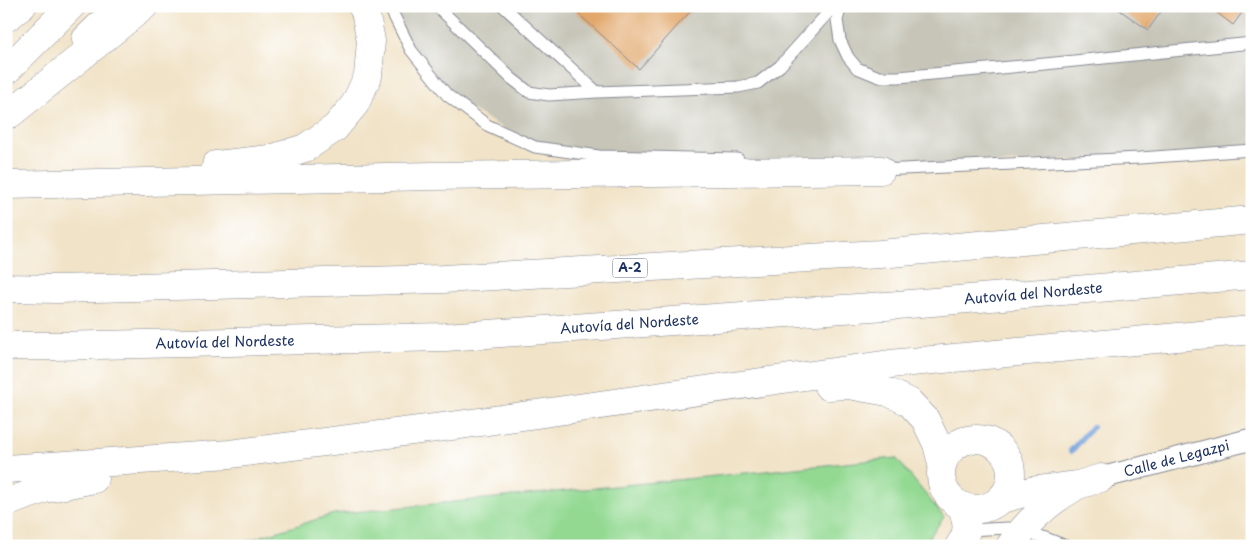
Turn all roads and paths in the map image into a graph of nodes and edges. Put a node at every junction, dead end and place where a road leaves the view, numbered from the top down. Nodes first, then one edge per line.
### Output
1 (22, 6) edge
2 (71, 6) edge
3 (120, 6) edge
4 (144, 6) edge
5 (362, 6) edge
6 (390, 6) edge
7 (439, 6) edge
8 (503, 6) edge
9 (834, 6) edge
10 (841, 6) edge
11 (6, 18) edge
12 (1252, 44) edge
13 (6, 71) edge
14 (597, 92) junction
15 (8, 115) edge
16 (1252, 150) edge
17 (752, 159) dead end
18 (790, 160) dead end
19 (881, 170) junction
20 (52, 184) junction
21 (6, 185) edge
22 (1252, 220) edge
23 (1252, 275) edge
24 (6, 288) edge
25 (1252, 330) edge
26 (6, 346) edge
27 (674, 396) junction
28 (1252, 439) edge
29 (230, 454) junction
30 (1006, 456) junction
31 (942, 464) junction
32 (6, 469) edge
33 (1090, 481) junction
34 (1002, 499) junction
35 (6, 503) edge
36 (966, 534) edge
37 (1015, 539) edge
38 (1066, 546) edge

1 - 11 main road
2 - 13 main road
3 - 15 main road
4 - 15 main road
5 - 20 main road
6 - 17 lane
7 - 14 lane
8 - 14 lane
9 - 14 lane
10 - 12 lane
16 - 19 lane
18 - 19 lane
19 - 20 main road
20 - 21 main road
22 - 24 main road, A-2
23 - 26 main road, Autovía del Nordeste
25 - 27 main road
27 - 29 main road
27 - 31 main road
28 - 33 street, Calle de Legazpi
29 - 32 main road
29 - 35 main road
30 - 31 main road, Calle de Legazpi
30 - 33 main road, Calle de Legazpi
30 - 34 main road
31 - 36 main road
33 - 34 main road, Calle de Legazpi
33 - 37 main road
34 - 36 main road, Calle de Legazpi
36 - 37 lane
37 - 38 lane

